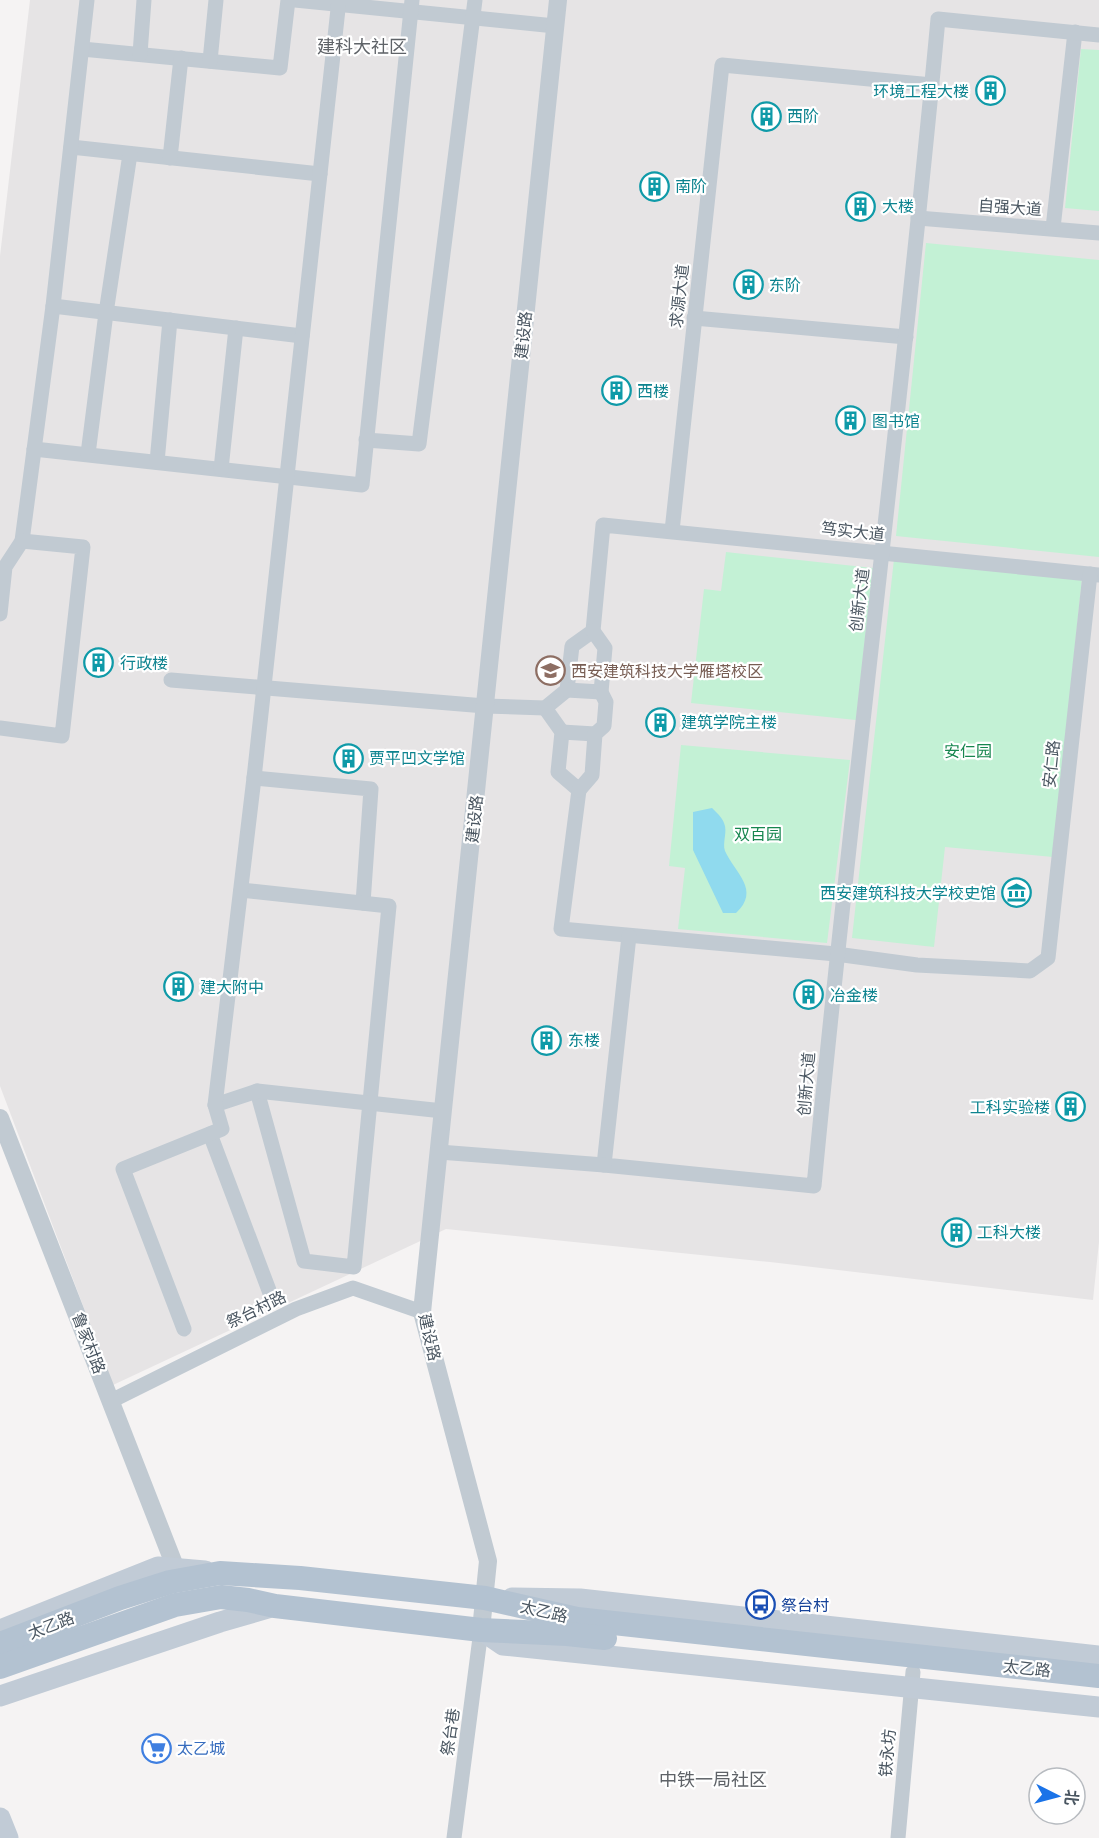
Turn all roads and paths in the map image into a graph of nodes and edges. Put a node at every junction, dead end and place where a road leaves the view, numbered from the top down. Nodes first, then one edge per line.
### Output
1 (87, 0) edge
2 (144, 0) edge
3 (216, 0) edge
4 (288, 0) edge
5 (296, 0) edge
6 (475, 0) edge
7 (558, 0) edge
8 (338, 2) edge
9 (411, 6) edge
10 (472, 18) junction
11 (555, 26) junction
12 (1075, 32) junction
13 (1099, 35) edge
14 (82, 49) junction
15 (140, 54) junction
16 (181, 58) junction
17 (210, 61) junction
18 (932, 84) junction
19 (71, 147) junction
20 (130, 154) junction
21 (170, 158) junction
22 (320, 174) junction
23 (918, 218) junction
24 (1053, 228) junction
25 (1099, 233) edge
26 (53, 306) junction
27 (106, 313) junction
28 (694, 318) junction
29 (170, 321) junction
30 (236, 328) junction
31 (302, 336) junction
32 (906, 337) junction
33 (366, 440) junction
34 (34, 449) junction
35 (88, 454) junction
36 (157, 462) junction
37 (221, 469) junction
38 (287, 476) junction
39 (672, 531) junction
40 (22, 541) junction
41 (883, 552) junction
42 (1094, 574) edge
43 (0, 614) edge
44 (593, 631) junction
45 (171, 680) dead end
46 (264, 688) junction
47 (567, 690) junction
48 (601, 692) junction
49 (485, 706) junction
50 (545, 708) junction
51 (0, 728) edge
52 (562, 732) junction
53 (596, 734) junction
54 (254, 778) junction
55 (579, 790) junction
56 (241, 890) junction
57 (363, 903) junction
58 (630, 936) junction
59 (836, 954) junction
60 (257, 1091) junction
61 (370, 1103) junction
62 (215, 1105) junction
63 (443, 1110) junction
64 (0, 1118) edge
65 (210, 1134) junction
66 (439, 1152) junction
67 (604, 1165) junction
68 (270, 1293) dead end
69 (422, 1312) junction
70 (184, 1329) dead end
71 (111, 1401) junction
72 (176, 1569) junction
73 (220, 1573) junction
74 (484, 1598) junction
75 (275, 1606) junction
76 (0, 1630) edge
77 (481, 1630) junction
78 (0, 1644) edge
79 (1099, 1656) edge
80 (0, 1667) edge
81 (1099, 1676) edge
82 (912, 1679) junction
83 (1099, 1691) edge
84 (0, 1696) edge
85 (1099, 1707) edge
86 (0, 1818) edge
87 (8, 1838) edge
88 (454, 1838) edge
89 (898, 1838) edge

1 - 14 street
2 - 15 street
3 - 17 street
4 - 17 street
5 - 8 street
6 - 10 street
7 - 11 street, 建设路
8 - 9 street
8 - 22 street
9 - 10 street
9 - 33 street
10 - 11 street
10 - 33 street
11 - 49 street, 建设路
12 - 13 street
12 - 18 street, 创新大道
12 - 24 street
14 - 15 street
14 - 19 street
15 - 16 street
16 - 17 street
16 - 21 street
18 - 23 street, 创新大道
18 - 28 street, 求源大道
19 - 20 street
19 - 26 street
20 - 21 street
20 - 27 street
21 - 22 street
22 - 31 street
23 - 24 street, 自强大道
23 - 32 street, 创新大道
24 - 25 street, 自强大道
26 - 27 street
26 - 34 street
27 - 29 street
27 - 35 street
28 - 32 street
28 - 39 street, 求源大道
29 - 30 street
29 - 36 street
30 - 31 street
30 - 37 street
31 - 38 street
32 - 41 street, 创新大道
33 - 38 street
34 - 35 street
34 - 40 street
35 - 36 street
36 - 37 street
37 - 38 street
38 - 46 street
39 - 41 street, 笃实大道
39 - 44 street, 笃实大道
40 - 43 street
40 - 51 street
41 - 42 street, 笃实大道
41 - 59 street, 创新大道
42 - 59 street, 安仁路
44 - 47 street
44 - 48 street
45 - 46 street
46 - 49 street
46 - 54 street
47 - 48 street
47 - 50 street
48 - 53 street
49 - 50 street
49 - 63 street, 建设路
50 - 52 street
52 - 53 street
52 - 55 street
53 - 55 street
54 - 56 street
54 - 57 street
55 - 58 street
56 - 57 street
56 - 62 street
57 - 61 street
58 - 59 street
58 - 67 street
59 - 67 street, 创新大道
60 - 61 street
60 - 61 street
60 - 62 street
61 - 63 street
62 - 65 street
63 - 66 street, 建设路
64 - 71 street, 鲁家村路
65 - 68 street
65 - 70 street
66 - 67 street
66 - 69 street, 建设路
69 - 71 street, 祭台村路
69 - 74 street, 建设路
71 - 72 street, 鲁家村路
72 - 73 main road
72 - 76 main road
73 - 74 main road, 太乙路
73 - 78 main road, 太乙路
74 - 77 street, 建设路
74 - 79 main road
74 - 81 main road, 太乙路
75 - 77 main road, 太乙路
75 - 80 main road, 太乙路
75 - 84 main road
77 - 82 main road, 太乙路
77 - 88 street, 祭台巷
82 - 83 main road, 太乙路
82 - 85 main road
82 - 89 street, 铁永坊
86 - 87 main road

